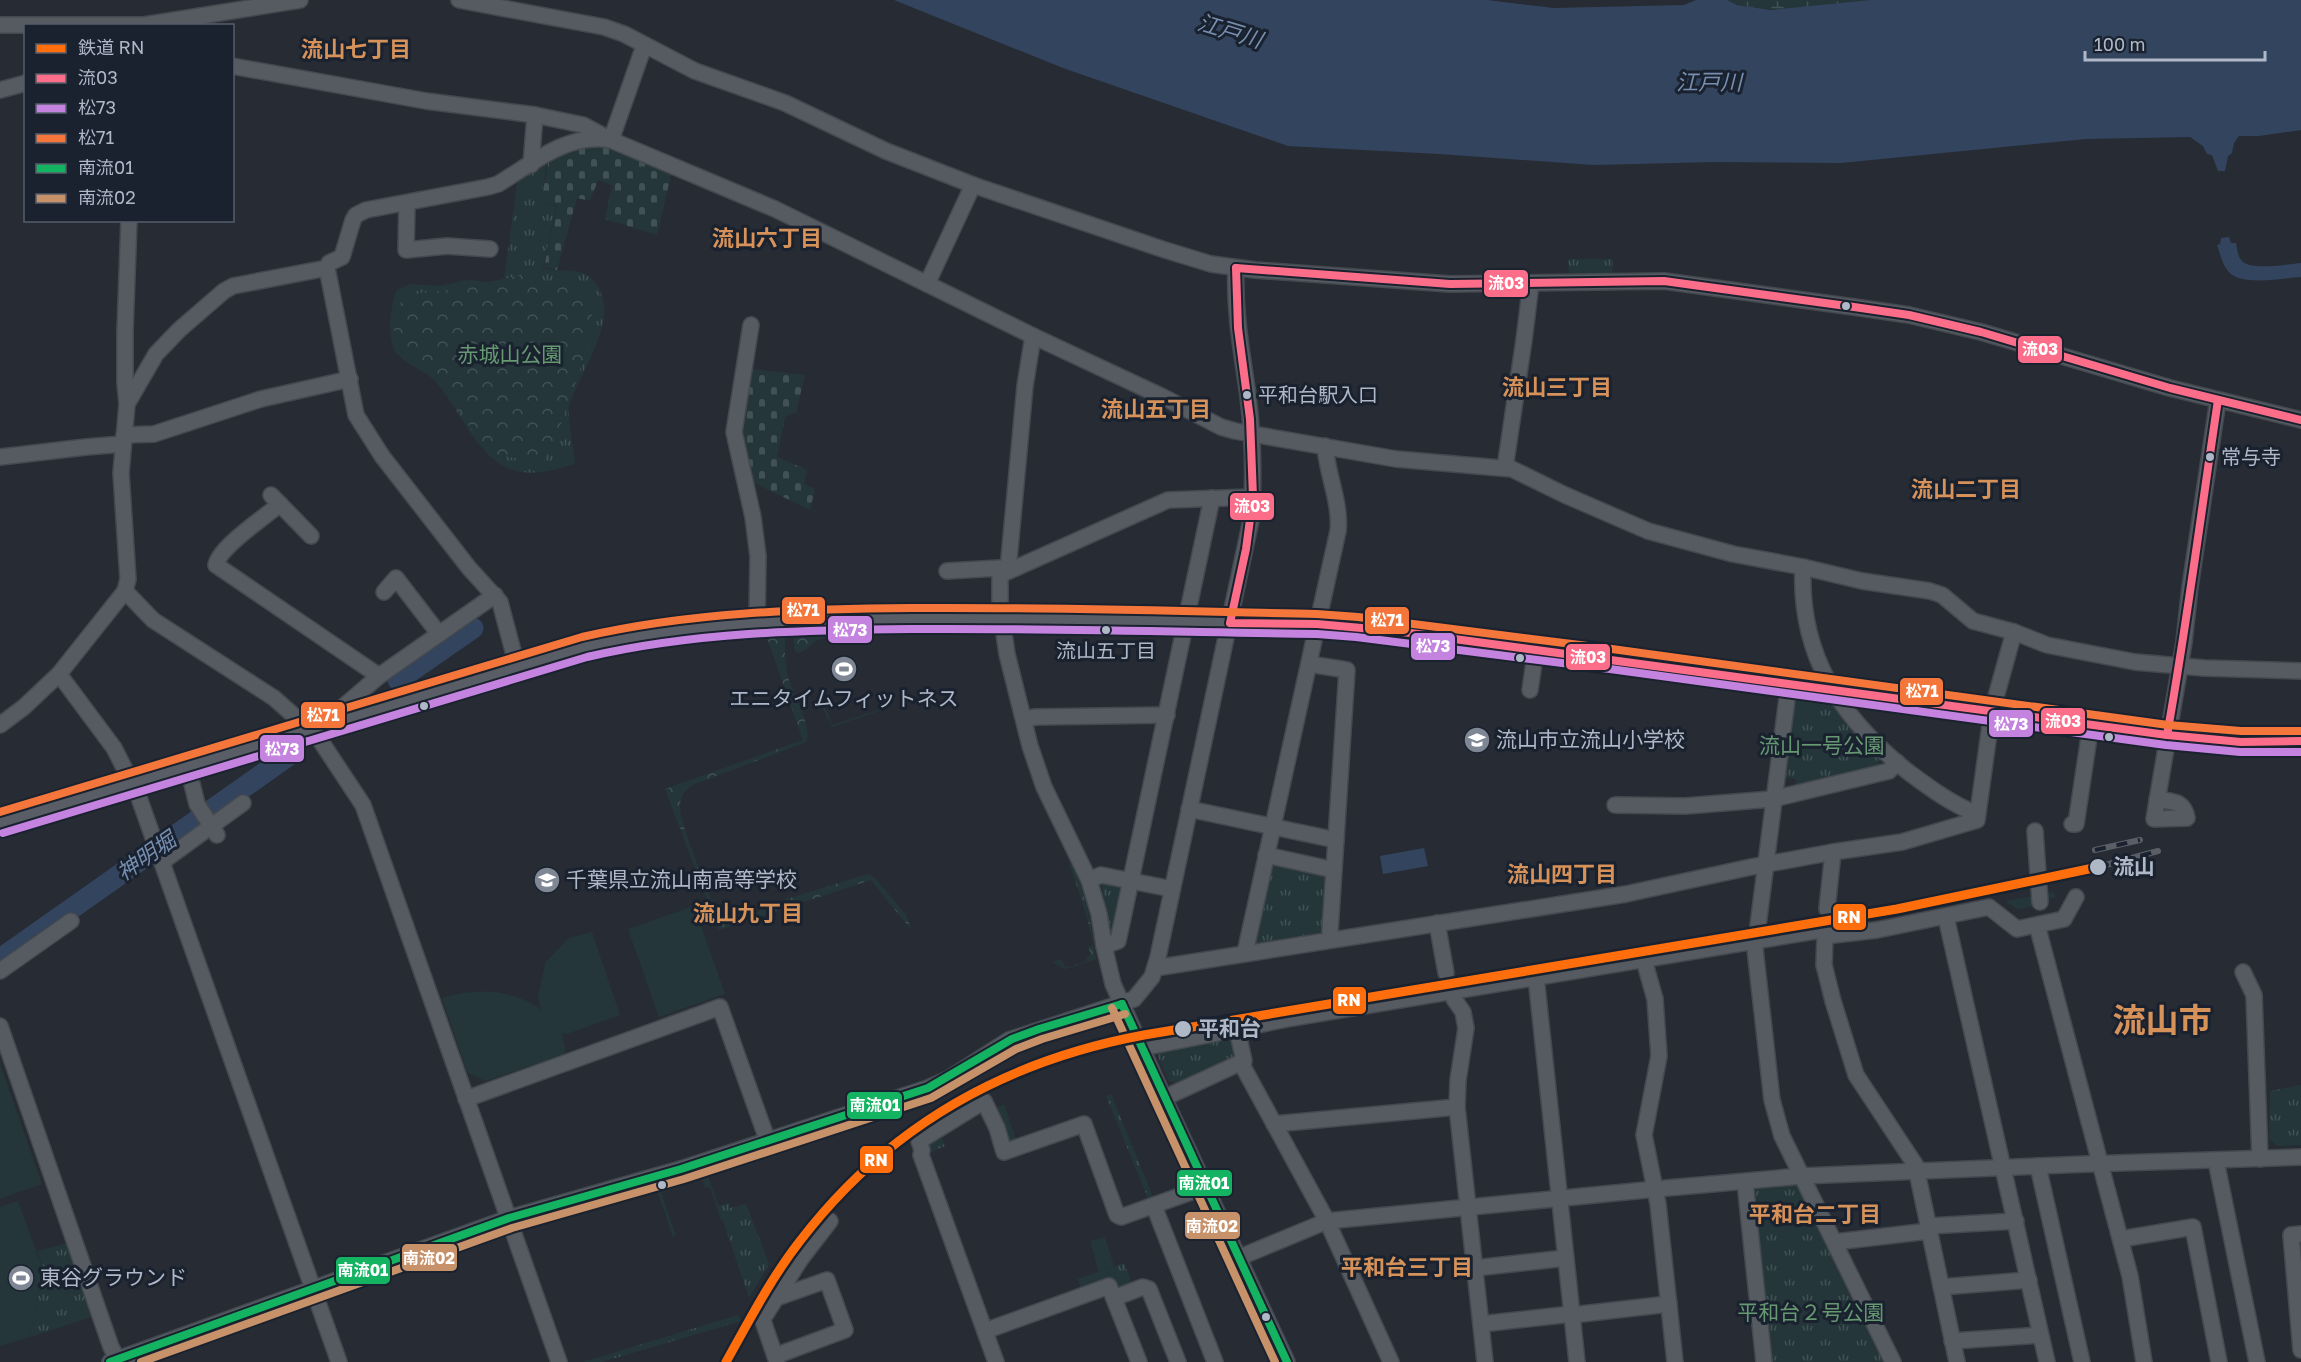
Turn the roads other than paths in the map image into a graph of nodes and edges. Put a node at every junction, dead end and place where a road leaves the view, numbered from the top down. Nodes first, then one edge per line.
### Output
1 (300, 0) edge
2 (459, 0) edge
3 (150, 24) edge
4 (0, 25) edge
5 (24, 25) edge
6 (644, 46) junction
7 (234, 66) edge
8 (24, 84) edge
9 (0, 90) edge
10 (535, 115) junction
11 (611, 140) junction
12 (531, 165) junction
13 (973, 184) junction
14 (406, 203) junction
15 (129, 222) edge
16 (490, 249) dead end
17 (327, 267) junction
18 (1236, 268) junction
19 (1531, 283) junction
20 (927, 284) junction
21 (751, 325) dead end
22 (1033, 336) junction
23 (350, 379) junction
24 (2218, 400) junction
25 (128, 404) junction
26 (2301, 420) edge
27 (1251, 434) junction
28 (123, 440) junction
29 (1325, 446) junction
30 (0, 457) edge
31 (1504, 468) junction
32 (1253, 497) junction
33 (1212, 498) junction
34 (311, 536) dead end
35 (1803, 567) junction
36 (947, 571) dead end
37 (1003, 571) junction
38 (125, 591) junction
39 (384, 592) dead end
40 (495, 595) junction
41 (1002, 619) junction
42 (757, 621) junction
43 (1186, 622) junction
44 (1230, 623) junction
45 (1317, 624) junction
46 (2014, 632) junction
47 (439, 634) junction
48 (1536, 649) junction
49 (1308, 664) junction
50 (517, 666) junction
51 (2180, 666) junction
52 (2301, 671) edge
53 (58, 674) junction
54 (379, 676) junction
55 (1789, 683) junction
56 (1833, 689) junction
57 (1530, 690) dead end
58 (1992, 711) junction
59 (1167, 715) junction
60 (1024, 719) junction
61 (2091, 724) junction
62 (0, 725) edge
63 (315, 728) junction
64 (2167, 735) junction
65 (2301, 741) edge
66 (1897, 762) junction
67 (188, 768) junction
68 (133, 784) junction
69 (1773, 800) junction
70 (2157, 800) dead end
71 (243, 803) dead end
72 (1615, 805) dead end
73 (1189, 809) junction
74 (1978, 810) junction
75 (0, 823) edge
76 (2074, 824) dead end
77 (212, 827) junction
78 (1272, 827) junction
79 (2035, 831) dead end
80 (1336, 840) junction
81 (1833, 852) junction
82 (1266, 855) junction
83 (160, 859) junction
84 (1765, 866) junction
85 (1334, 870) junction
86 (1089, 880) junction
87 (1131, 881) junction
88 (1172, 889) junction
89 (2076, 897) dead end
90 (2040, 902) dead end
91 (1827, 909) dead end
92 (1946, 917) junction
93 (70, 921) dead end
94 (1437, 923) junction
95 (2037, 925) junction
96 (1825, 936) junction
97 (1332, 939) junction
98 (1755, 941) junction
99 (1104, 946) junction
100 (1245, 953) junction
101 (1644, 960) junction
102 (1155, 968) junction
103 (0, 971) edge
104 (2243, 972) dead end
105 (1446, 973) dead end
106 (1536, 977) junction
107 (1453, 992) junction
108 (1122, 1004) junction
109 (0, 1026) edge
110 (1237, 1029) junction
111 (1142, 1048) junction
112 (1240, 1063) junction
113 (1164, 1098) junction
114 (466, 1099) junction
115 (1457, 1107) junction
116 (1274, 1124) junction
117 (767, 1139) junction
118 (2301, 1157) edge
119 (2260, 1159) junction
120 (2216, 1161) junction
121 (2101, 1164) junction
122 (2038, 1166) junction
123 (2004, 1168) junction
124 (1919, 1172) junction
125 (1802, 1176) junction
126 (1745, 1182) junction
127 (1205, 1187) junction
128 (1656, 1189) junction
129 (1560, 1199) junction
130 (1154, 1206) junction
131 (1468, 1208) junction
132 (509, 1218) junction
133 (830, 1221) dead end
134 (1327, 1221) junction
135 (2016, 1221) junction
136 (1929, 1228) junction
137 (2301, 1234) edge
138 (2121, 1239) junction
139 (1834, 1242) junction
140 (1566, 1257) junction
141 (1238, 1258) junction
142 (1475, 1268) junction
143 (2029, 1280) junction
144 (1941, 1287) junction
145 (313, 1288) junction
146 (776, 1298) junction
147 (1114, 1298) junction
148 (1669, 1304) junction
149 (1572, 1314) junction
150 (1481, 1324) junction
151 (985, 1330) junction
152 (2040, 1335) junction
153 (1952, 1341) junction
154 (2301, 1350) edge
155 (776, 1359) edge
156 (115, 1361) edge
157 (339, 1362) edge
158 (559, 1362) edge
159 (996, 1362) edge
160 (1139, 1362) edge
161 (1178, 1362) edge
162 (1215, 1362) edge
163 (1287, 1362) edge
164 (1391, 1362) edge
165 (1485, 1362) edge
166 (1577, 1362) edge
167 (1672, 1362) edge
168 (1764, 1362) edge
169 (1893, 1362) edge
170 (1957, 1362) edge
171 (2047, 1362) edge
172 (2082, 1362) edge
173 (2144, 1362) edge
174 (2219, 1362) edge
175 (2257, 1362) edge

1 - 3 street
2 - 6 street
4 - 5 street
6 - 11 street
6 - 13 street
7 - 10 street
8 - 9 street
10 - 11 street
10 - 12 street
11 - 12 street
11 - 20 street
12 - 14 street
13 - 18 street
13 - 20 street
14 - 16 street
14 - 17 street
15 - 25 street
17 - 23 street
17 - 25 street
18 - 19 street
18 - 27 street
19 - 24 street
19 - 31 street
20 - 22 street
21 - 42 street
22 - 27 street
22 - 37 street
23 - 28 street
23 - 40 street
24 - 26 street
24 - 51 street
25 - 28 street
27 - 29 street
27 - 32 street
28 - 30 street
28 - 38 street
29 - 31 street
29 - 45 street
31 - 35 street
32 - 33 street
32 - 44 street
33 - 37 street
33 - 43 street
34 - 54 street
35 - 46 street
35 - 56 street
36 - 37 street
37 - 41 street
38 - 53 street
38 - 63 street
39 - 47 street
40 - 47 street
40 - 50 street
41 - 42 main road
41 - 43 main road
41 - 60 street
42 - 50 main road
43 - 44 main road
43 - 59 street
44 - 45 main road
44 - 73 street
45 - 48 main road
45 - 49 street
46 - 51 street
46 - 58 street
47 - 54 street
48 - 55 main road
48 - 57 street
49 - 78 street
49 - 80 street
50 - 63 main road
51 - 52 street
51 - 64 street
53 - 62 street
53 - 68 street
54 - 63 street
55 - 56 main road
55 - 69 street
56 - 58 main road
56 - 66 street
58 - 61 main road
58 - 74 street
59 - 60 street
59 - 87 street
60 - 86 street
61 - 64 main road
61 - 76 street
63 - 67 main road
63 - 114 street
64 - 65 main road
64 - 70 street
66 - 69 street
66 - 74 street
67 - 68 main road
67 - 77 street
68 - 75 main road
68 - 83 street
69 - 72 street
69 - 84 street
71 - 77 street
73 - 78 street
73 - 88 street
74 - 81 street
77 - 83 street
78 - 80 street
78 - 82 street
79 - 90 street
80 - 85 street
81 - 84 street
81 - 91 street
82 - 85 street
82 - 100 street
83 - 145 street
84 - 94 street
84 - 98 street
85 - 97 street
86 - 87 street
86 - 99 street
87 - 88 street
87 - 99 street
88 - 102 street
89 - 95 street
92 - 95 street
92 - 96 street
92 - 123 street
93 - 103 street
94 - 97 street
94 - 105 street
95 - 121 street
96 - 98 street
96 - 124 street
97 - 100 street
98 - 101 street
98 - 125 street
99 - 108 street
100 - 102 street
101 - 106 street
101 - 128 street
102 - 108 street
104 - 119 street
106 - 107 street
106 - 129 street
107 - 110 street
107 - 115 street
108 - 111 street
108 - 117 street
109 - 156 street
110 - 111 street
110 - 112 street
111 - 113 street
112 - 113 street
112 - 116 street
113 - 127 street
114 - 117 street
114 - 132 street
115 - 116 street
115 - 131 street
116 - 134 street
117 - 132 street
118 - 119 street
119 - 120 street
120 - 121 street
120 - 175 street
121 - 122 street
121 - 138 street
122 - 123 street
122 - 172 street
123 - 124 street
123 - 135 street
124 - 125 street
124 - 136 street
125 - 126 street
125 - 139 street
126 - 128 street
126 - 168 street
127 - 130 street
127 - 141 street
128 - 129 street
128 - 148 street
129 - 131 street
129 - 140 street
130 - 151 street
130 - 162 street
131 - 134 street
131 - 142 street
132 - 145 street
132 - 158 street
133 - 146 street
134 - 141 street
134 - 164 street
135 - 136 street
135 - 143 street
136 - 139 street
136 - 144 street
137 - 154 street
138 - 173 street
138 - 174 street
139 - 169 street
140 - 142 street
140 - 149 street
141 - 163 street
142 - 150 street
143 - 144 street
143 - 152 street
144 - 153 street
145 - 156 street
145 - 157 street
146 - 155 street
146 - 155 street
147 - 151 street
147 - 160 street
147 - 161 street
148 - 149 street
148 - 167 street
149 - 150 street
149 - 166 street
150 - 165 street
151 - 159 street
152 - 153 street
152 - 171 street
153 - 170 street

